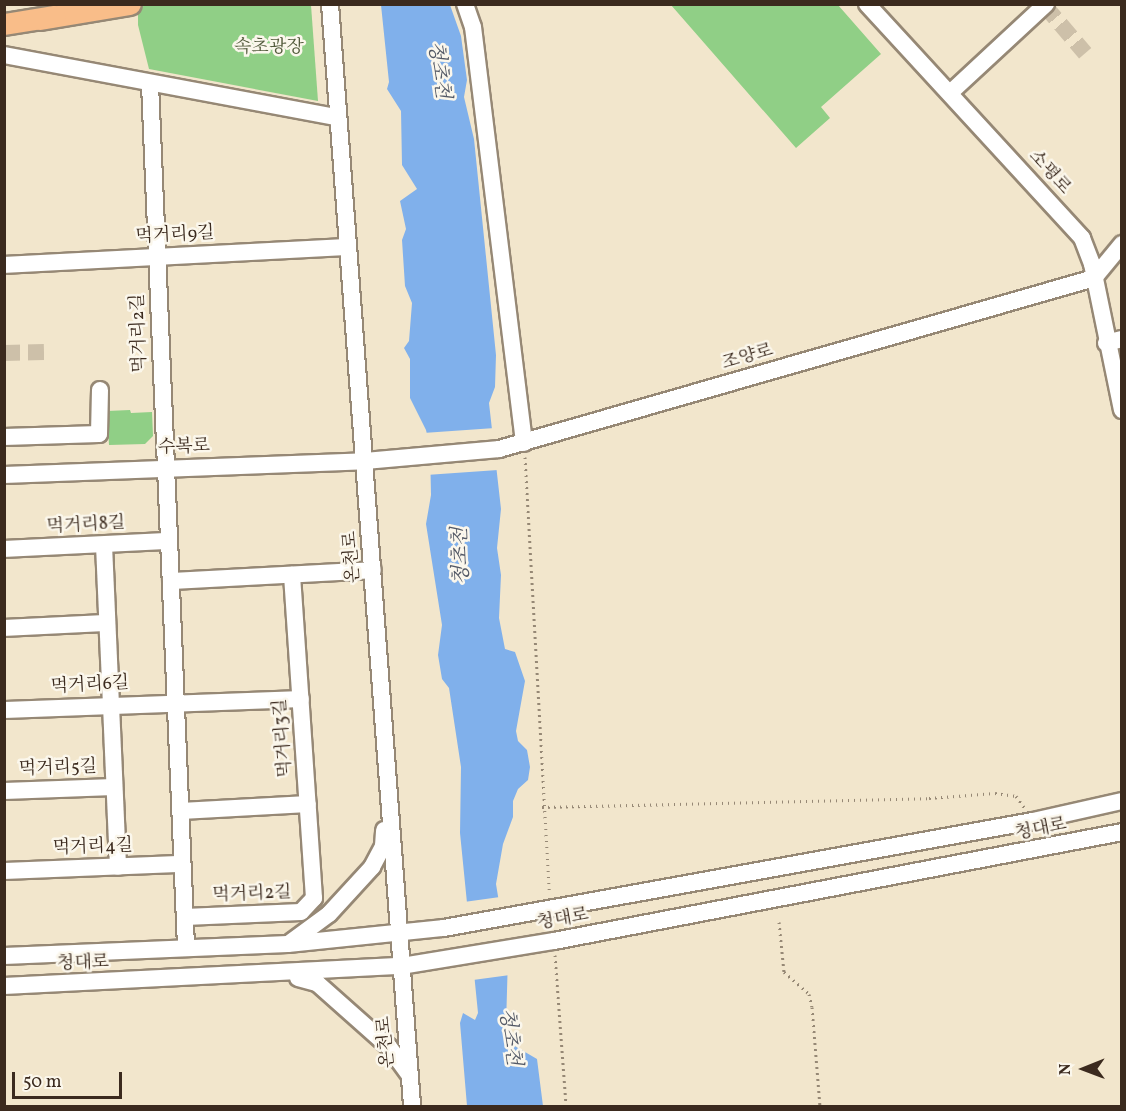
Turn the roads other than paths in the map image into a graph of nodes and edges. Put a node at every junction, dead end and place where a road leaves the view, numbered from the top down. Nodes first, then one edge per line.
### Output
1 (91, 4) edge
2 (130, 4) edge
3 (330, 4) edge
4 (465, 4) edge
5 (867, 4) edge
6 (1038, 8) edge
7 (40, 19) junction
8 (4, 24) edge
9 (4, 55) edge
10 (150, 84) junction
11 (950, 93) junction
12 (336, 117) junction
13 (1122, 244) edge
14 (348, 247) junction
15 (156, 257) junction
16 (4, 265) edge
17 (1095, 278) junction
18 (1114, 341) edge
19 (100, 390) dead end
20 (1122, 410) edge
21 (4, 437) edge
22 (524, 443) junction
23 (365, 461) junction
24 (165, 468) junction
25 (4, 475) edge
26 (168, 541) junction
27 (104, 545) junction
28 (4, 549) edge
29 (373, 570) junction
30 (292, 575) junction
31 (171, 581) junction
32 (108, 623) junction
33 (4, 628) edge
34 (301, 699) junction
35 (178, 702) junction
36 (111, 705) junction
37 (4, 710) edge
38 (387, 784) junction
39 (114, 787) junction
40 (4, 791) edge
41 (1122, 801) edge
42 (308, 804) junction
43 (181, 812) junction
44 (1122, 832) edge
45 (182, 864) junction
46 (118, 867) junction
47 (4, 871) edge
48 (314, 898) joint
49 (185, 917) junction
50 (399, 934) junction
51 (288, 944) junction
52 (186, 948) junction
53 (4, 956) edge
54 (401, 966) junction
55 (286, 974) junction
56 (4, 986) edge
57 (410, 1077) junction
58 (412, 1107) edge

1 - 7 main road
2 - 7 main road
3 - 12 street, 온천로
4 - 22 street
5 - 11 street, 소평로
6 - 11 street
7 - 8 main road
9 - 10 street
10 - 12 street
10 - 15 street, 먹거리2길
11 - 17 street, 소평로
12 - 14 street, 온천로
13 - 17 street
14 - 15 street, 먹거리9길
14 - 23 street, 온천로
15 - 16 street, 먹거리9길
15 - 24 street, 먹거리2길
17 - 18 street, 소평로
17 - 22 street, 조양로
18 - 20 street, 소평로
19 - 21 street
22 - 23 street, 조양로
23 - 24 street, 수복로
23 - 29 street, 온천로
24 - 25 street, 수복로
24 - 26 street, 먹거리2길
26 - 27 street, 먹거리8길
26 - 31 street, 먹거리2길
27 - 28 street, 먹거리8길
27 - 32 street
29 - 30 street
29 - 38 street, 온천로
30 - 31 street
30 - 34 street, 먹거리3길
31 - 35 street, 먹거리2길
32 - 33 street
32 - 36 street
34 - 35 street
34 - 42 street, 먹거리3길
35 - 36 street, 먹거리6길
35 - 43 street, 먹거리2길
36 - 37 street, 먹거리6길
36 - 39 street
38 - 50 street, 온천로
38 - 51 street
39 - 40 street, 먹거리5길
39 - 46 street
41 - 50 street, 청대로
42 - 43 street
42 - 48 street, 먹거리3길
43 - 45 street, 먹거리2길
44 - 54 street, 청대로
45 - 46 street, 먹거리4길
45 - 49 street, 먹거리2길
46 - 47 street, 먹거리4길
48 - 49 street, 먹거리2길
49 - 52 street, 먹거리2길
50 - 51 street, 청대로
50 - 54 street, 온천로
51 - 52 street, 청대로
52 - 53 street, 청대로
54 - 55 street, 청대로
54 - 57 street, 온천로
55 - 56 street, 청대로
55 - 57 street
57 - 58 street, 온천로

